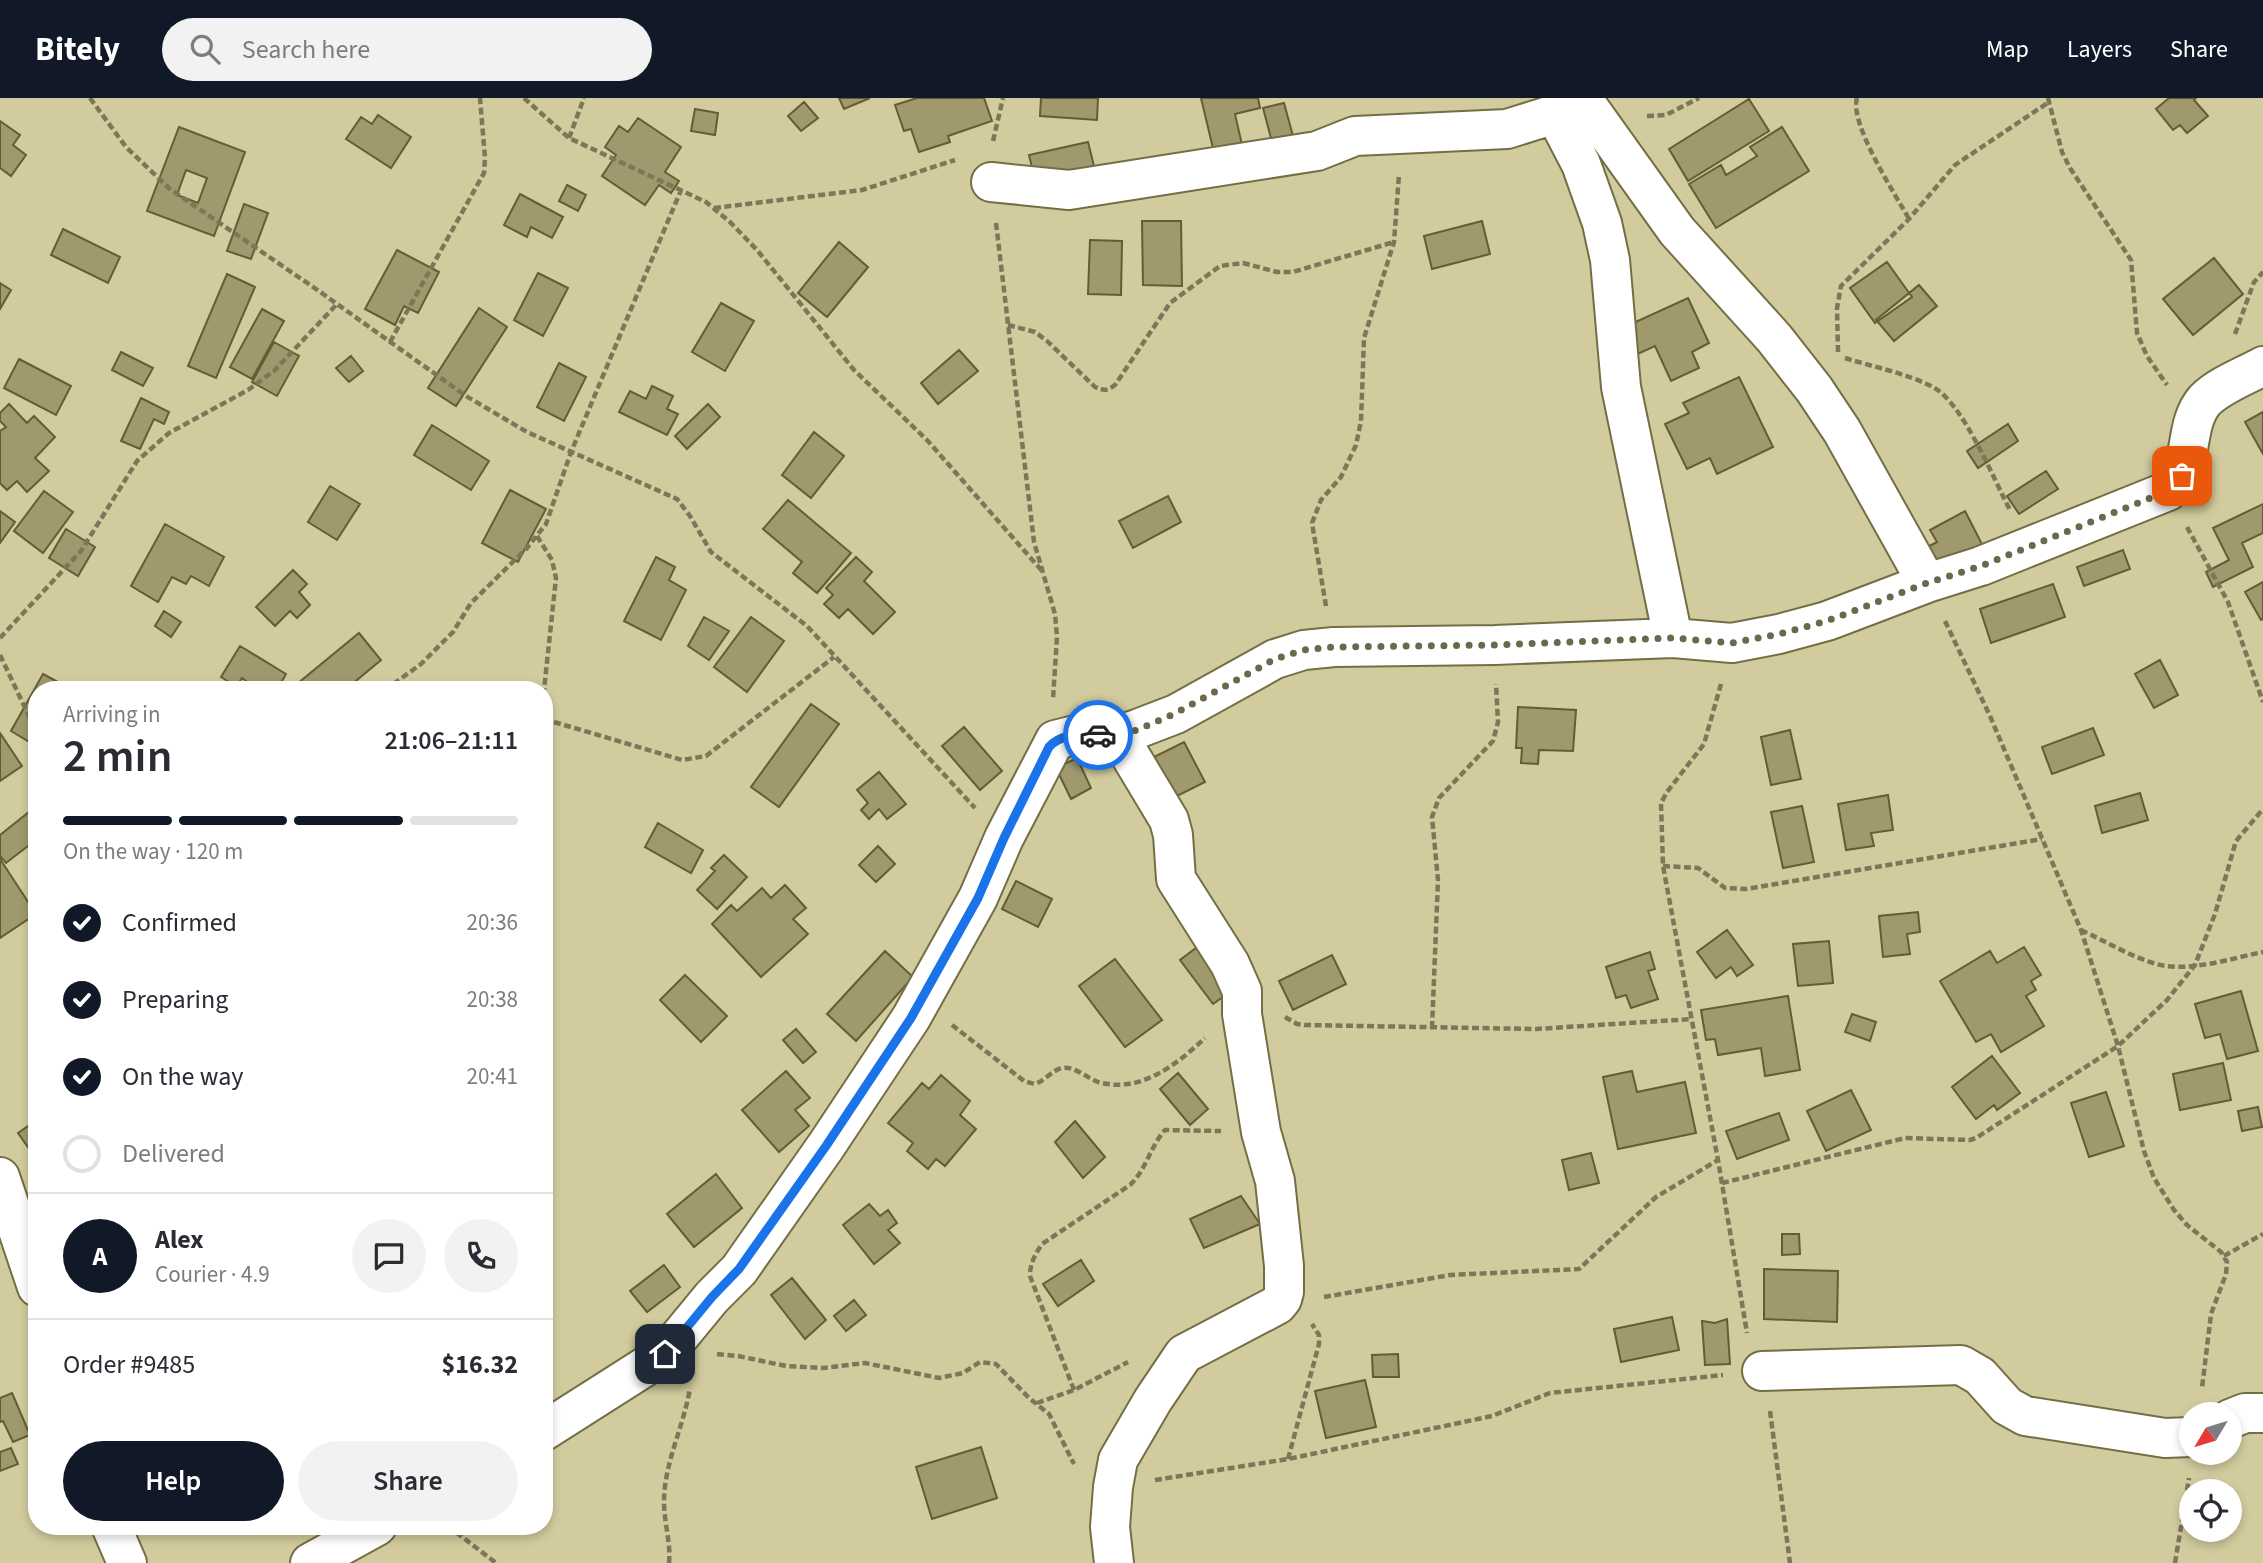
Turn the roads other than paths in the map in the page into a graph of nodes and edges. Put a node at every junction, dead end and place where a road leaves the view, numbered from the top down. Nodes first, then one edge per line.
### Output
1 (1579, 107) edge
2 (991, 165) road end
3 (2263, 366) edge
4 (1927, 583) junction
5 (1673, 638) junction
6 (1118, 735) junction
7 (0, 1177) edge
8 (28, 1260) edge
9 (1762, 1371) road end
10 (2263, 1413) edge
11 (2242, 1414) edge
12 (553, 1425) edge
13 (2179, 1446) edge
14 (115, 1535) edge
15 (361, 1535) edge
16 (127, 1563) edge
17 (310, 1563) edge
18 (1114, 1563) edge

1 - 2 street
1 - 4 street
1 - 5 street
3 - 4 street
4 - 5 street
5 - 6 street
6 - 12 street
6 - 18 street
7 - 8 street
9 - 13 street
10 - 11 street
14 - 16 street
15 - 17 street

